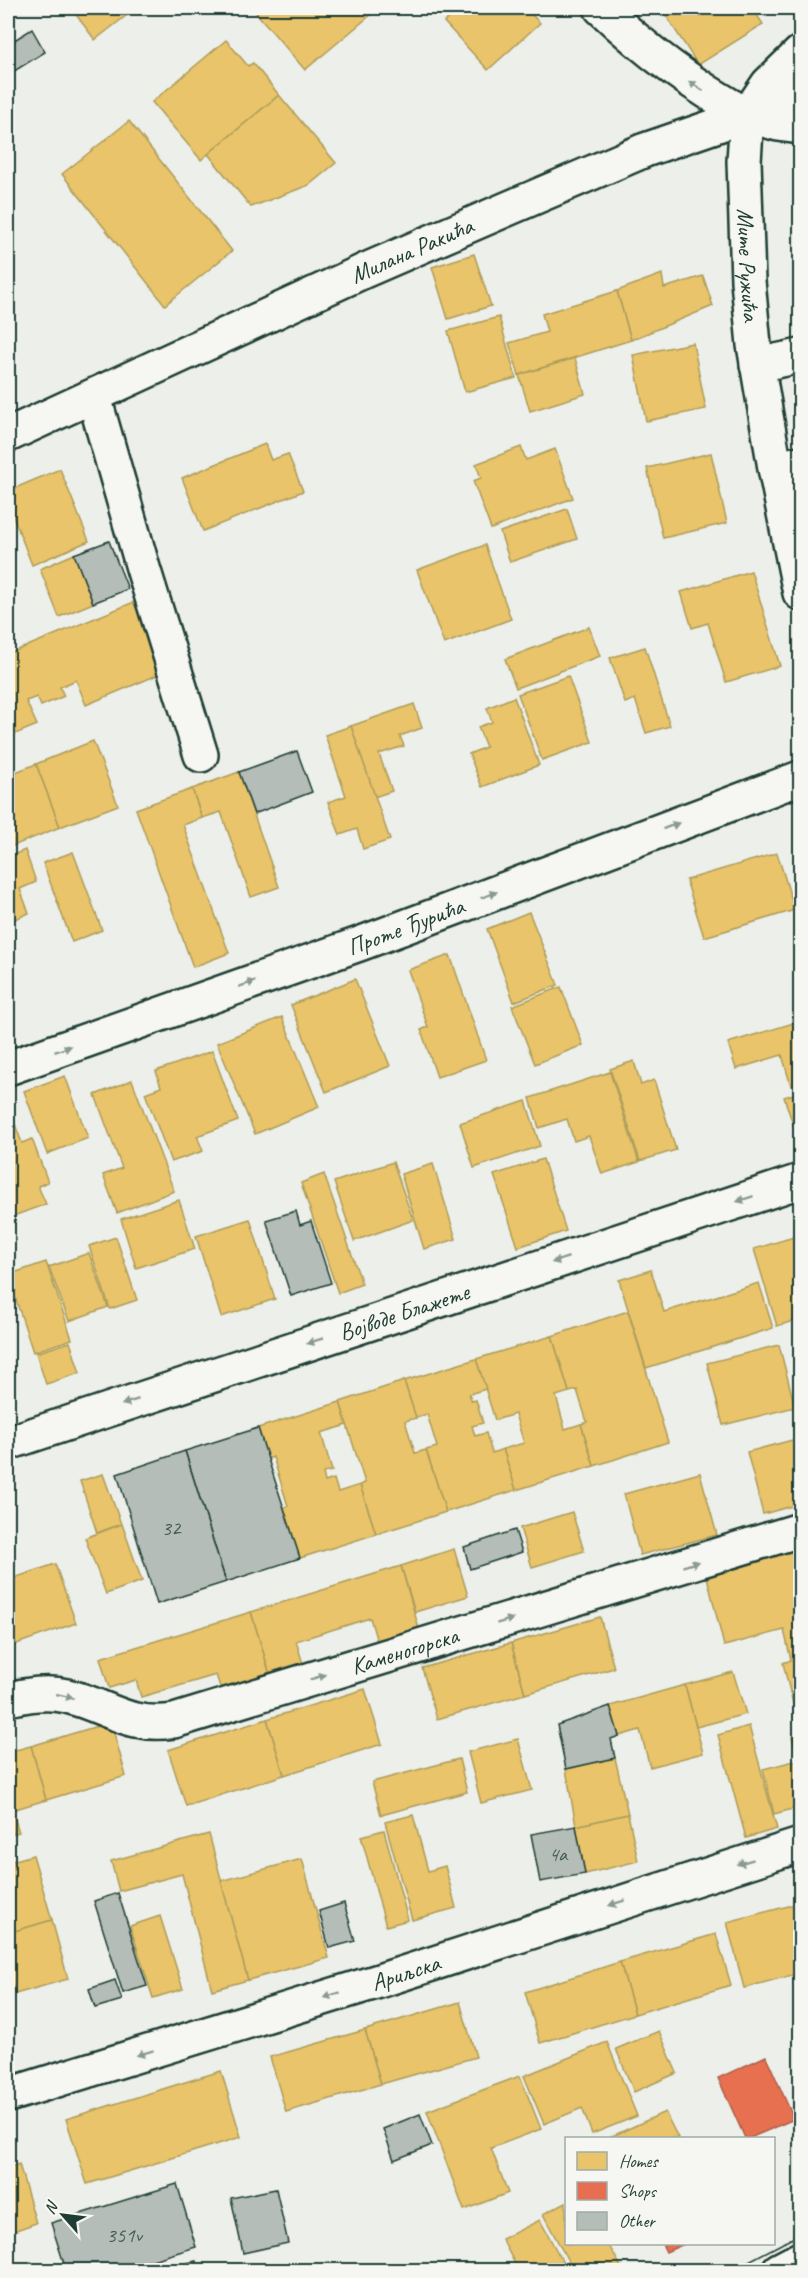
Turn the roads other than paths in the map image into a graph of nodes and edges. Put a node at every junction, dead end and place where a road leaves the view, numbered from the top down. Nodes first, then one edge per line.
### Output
1 (601, 8) edge
2 (801, 52) edge
3 (801, 95) edge
4 (747, 115) junction
5 (801, 127) edge
6 (801, 356) edge
7 (757, 365) junction
8 (94, 397) junction
9 (11, 424) edge
10 (788, 465) edge
11 (801, 593) edge
12 (201, 755) dead end
13 (801, 778) edge
14 (8, 1068) edge
15 (801, 1181) edge
16 (8, 1443) edge
17 (801, 1530) edge
18 (8, 1699) edge
19 (801, 1845) edge
20 (8, 2094) edge
21 (801, 2259) edge
22 (779, 2271) edge

4 -> 1 street
2 - 4 street
3 - 4 street, Милана Ракића
4 - 5 street
4 - 7 street, Мите Ружића
4 - 8 street, Милана Ракића
6 - 7 street
7 - 10 street, Мите Ружића
8 - 9 street, Милана Ракића
8 - 12 street
10 - 11 street, Мите Ружића
14 -> 13 street, Проте Ђурића
15 -> 16 street, Војводе Блажете
18 -> 17 street, Каменогорска
19 -> 20 street, Ариљска
21 - 22 street

